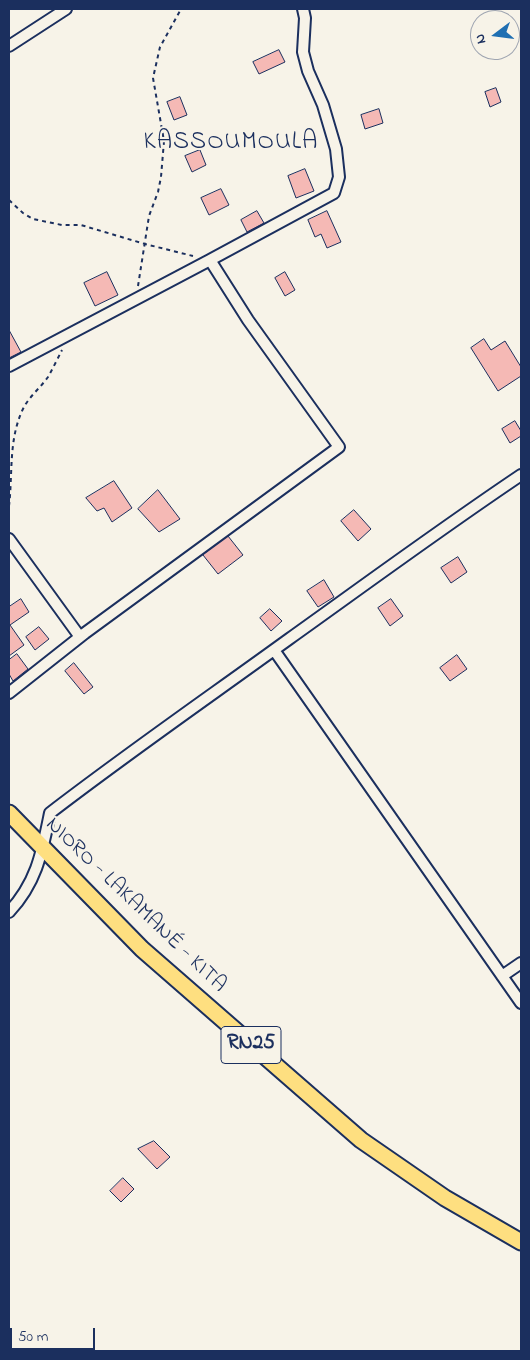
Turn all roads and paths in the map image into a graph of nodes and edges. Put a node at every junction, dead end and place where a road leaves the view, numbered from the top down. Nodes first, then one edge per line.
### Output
1 (66, 9) edge
2 (181, 9) edge
3 (303, 9) edge
4 (9, 46) edge
5 (9, 200) edge
6 (145, 244) junction
7 (210, 260) junction
8 (137, 299) junction
9 (70, 334) junction
10 (9, 366) edge
11 (521, 475) edge
12 (9, 506) edge
13 (9, 539) edge
14 (80, 637) junction
15 (274, 650) junction
16 (9, 693) edge
17 (9, 813) edge
18 (43, 848) junction
19 (9, 912) edge
20 (521, 963) edge
21 (502, 976) junction
22 (521, 1003) edge
23 (521, 1242) edge

1 - 4 street
2 - 6 path
3 - 7 street
5 - 6 path
6 - 7 path
6 - 8 path
7 - 8 street
7 - 14 street
8 - 9 street
9 - 10 street
9 - 12 path
11 - 15 street
13 - 14 street
14 - 16 street
15 - 18 street
15 - 21 street
17 - 18 main road, NIORO - LAKAMANÉ - KITA / RN25
18 - 19 street
18 - 23 main road, NIORO - LAKAMANÉ - KITA / RN25
20 - 21 street
21 - 22 street

